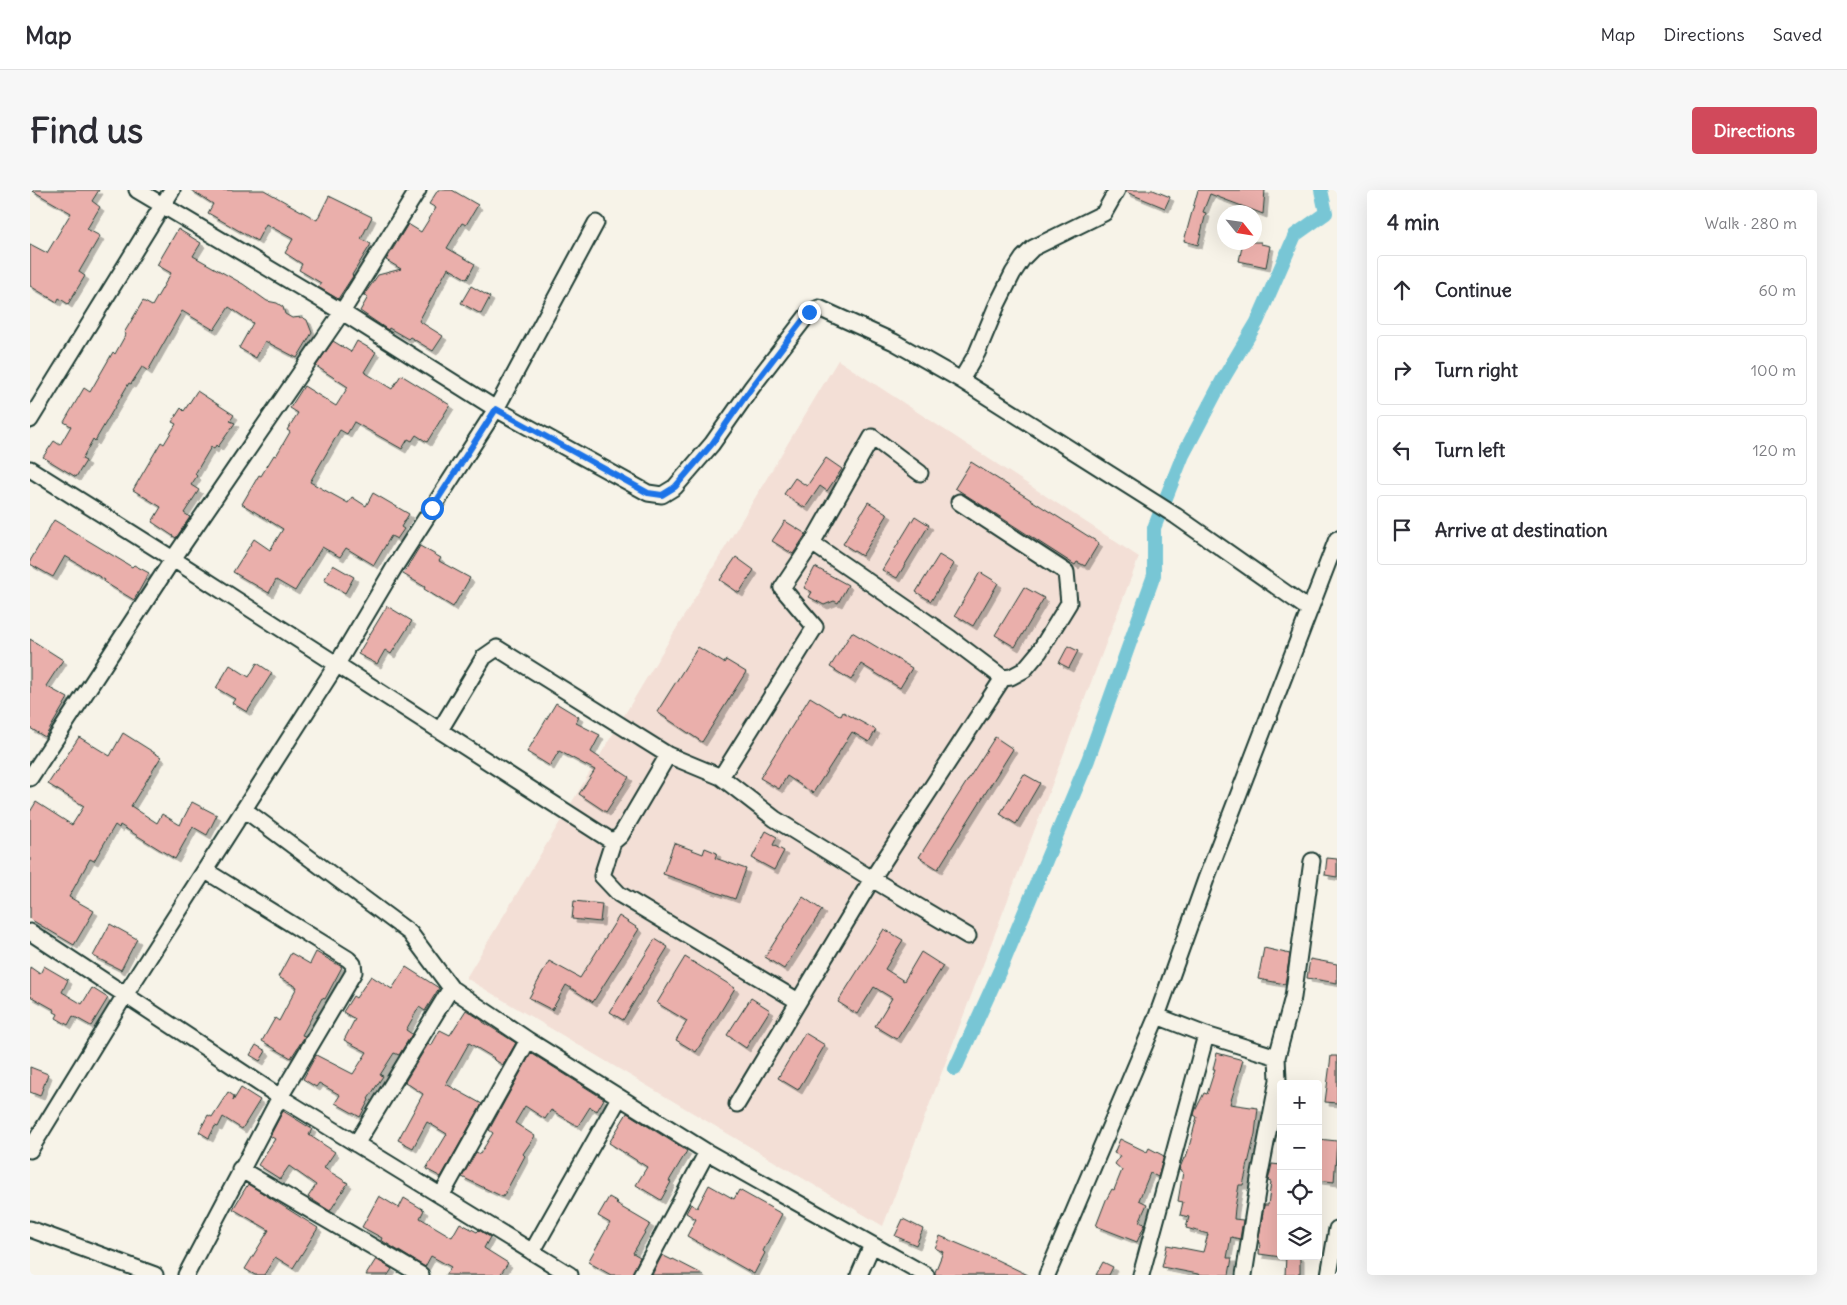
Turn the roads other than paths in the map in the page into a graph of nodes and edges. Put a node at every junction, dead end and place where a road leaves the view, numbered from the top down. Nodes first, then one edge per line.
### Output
1 (137, 190) edge
2 (172, 190) edge
3 (418, 190) edge
4 (1117, 190) edge
5 (162, 206) junction
6 (596, 223) dead end
7 (342, 312) junction
8 (961, 380) junction
9 (496, 409) junction
10 (30, 420) edge
11 (30, 469) edge
12 (920, 473) dead end
13 (959, 502) dead end
14 (1337, 539) edge
15 (812, 543) junction
16 (173, 559) junction
17 (1310, 610) junction
18 (337, 664) junction
19 (1002, 678) junction
20 (440, 730) junction
21 (668, 755) junction
22 (30, 778) edge
23 (721, 778) junction
24 (245, 810) junction
25 (613, 842) junction
26 (1312, 860) dead end
27 (206, 871) junction
28 (872, 879) junction
29 (30, 932) edge
30 (968, 936) dead end
31 (451, 988) junction
32 (125, 995) junction
33 (798, 1001) junction
34 (1157, 1016) junction
35 (1206, 1035) junction
36 (528, 1040) junction
37 (1277, 1057) junction
38 (280, 1097) junction
39 (619, 1098) junction
40 (737, 1104) dead end
41 (356, 1144) junction
42 (30, 1150) edge
43 (707, 1152) junction
44 (240, 1170) junction
45 (441, 1196) junction
46 (30, 1229) edge
47 (1337, 1229) edge
48 (872, 1244) junction
49 (532, 1252) junction
50 (155, 1275) edge
51 (186, 1275) edge
52 (421, 1275) edge
53 (570, 1275) edge
54 (641, 1275) edge
55 (859, 1275) edge
56 (926, 1275) edge
57 (1047, 1275) edge
58 (1141, 1275) edge
59 (1244, 1275) edge
60 (1329, 1275) edge

1 - 5 street
2 - 5 street
3 - 7 street
4 - 8 street
5 - 7 street
5 - 10 street
6 - 9 street
7 - 9 street
7 - 16 street
8 - 9 street
8 - 17 street
9 - 18 street
11 - 16 street
12 - 15 street
13 - 19 street
14 - 17 street
15 - 19 street
15 - 23 street
16 - 18 street
16 - 22 street
17 - 34 street
18 - 20 street
18 - 24 street
19 - 28 street
20 - 21 street
20 - 25 street
21 - 23 street
21 - 25 street
23 - 28 street
24 - 27 street
24 - 31 street
25 - 33 street
26 - 37 street
27 - 32 street
27 - 38 street
28 - 30 street
28 - 33 street
29 - 32 street
31 - 36 street
31 - 41 street
32 - 38 street
32 - 42 street
33 - 40 street
34 - 35 street
34 - 57 street
35 - 37 street
35 - 58 street
36 - 39 street
36 - 45 street
37 - 59 street
38 - 41 street
38 - 44 street
39 - 43 street
39 - 49 street
41 - 45 street
43 - 48 street
43 - 54 street
44 - 51 street
44 - 52 street
45 - 49 street
46 - 50 street
47 - 60 street
48 - 55 street
48 - 56 street
49 - 53 street

